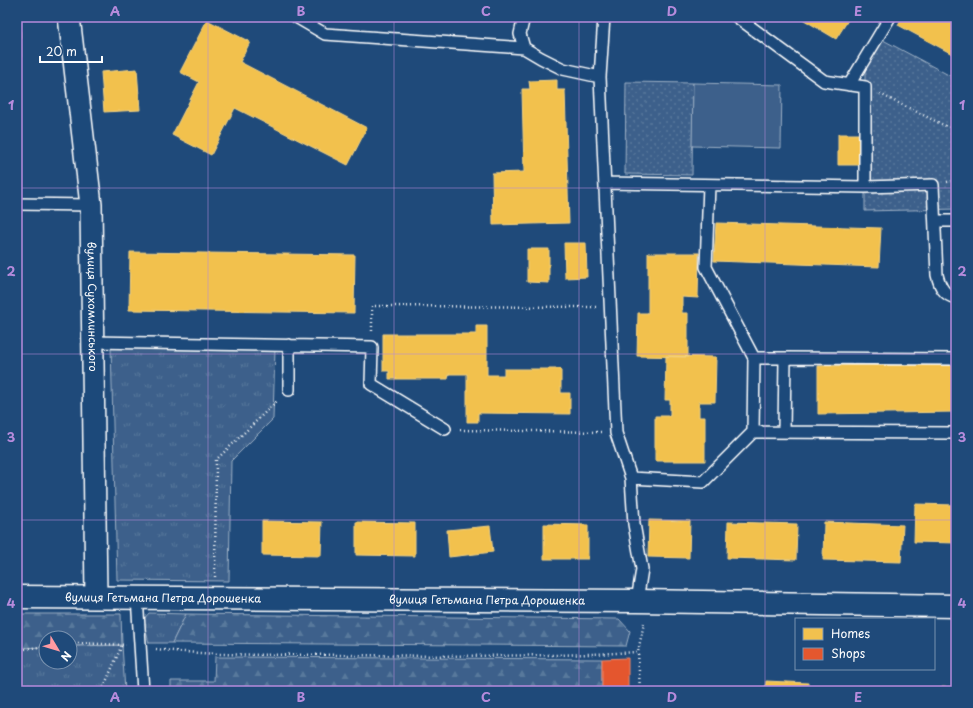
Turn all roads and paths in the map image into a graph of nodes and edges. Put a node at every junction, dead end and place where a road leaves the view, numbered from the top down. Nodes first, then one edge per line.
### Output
1 (69, 17) edge
2 (296, 17) edge
3 (524, 17) edge
4 (604, 17) edge
5 (737, 17) edge
6 (890, 17) edge
7 (524, 48) junction
8 (600, 77) junction
9 (849, 85) junction
10 (865, 87) junction
11 (956, 131) edge
12 (605, 183) junction
13 (708, 185) junction
14 (865, 187) junction
15 (17, 204) edge
16 (91, 205) junction
17 (956, 220) edge
18 (934, 221) junction
19 (956, 298) edge
20 (610, 308) junction
21 (93, 342) junction
22 (289, 346) junction
23 (372, 347) junction
24 (754, 358) junction
25 (785, 358) junction
26 (956, 359) edge
27 (289, 390) joint
28 (445, 429) joint
29 (616, 432) junction
30 (753, 432) junction
31 (784, 432) junction
32 (956, 433) edge
33 (631, 478) junction
34 (17, 597) edge
35 (96, 597) junction
36 (137, 597) junction
37 (215, 598) junction
38 (956, 606) edge
39 (641, 610) junction
40 (78, 644) edge
41 (122, 645) junction
42 (140, 646) junction
43 (38, 647) edge
44 (17, 650) edge
45 (638, 652) junction
46 (102, 691) edge
47 (143, 691) edge
48 (640, 691) edge

1 - 16 street, вулиця Сухомлинського
2 - 7 lane
3 - 7 lane
4 - 8 lane
5 - 9 lane
6 - 9 lane
7 - 8 lane
8 - 12 lane
9 - 10 lane
10 - 11 path
10 - 14 lane
12 - 13 lane
12 - 20 lane
13 - 14 lane
13 - 24 lane
14 - 18 lane
15 - 16 lane
16 - 21 street, вулиця Сухомлинського
17 - 18 lane
18 - 19 lane
20 - 23 path
20 - 29 lane
21 - 22 lane
21 - 35 street, вулиця Сухомлинського
22 - 23 lane
22 - 27 lane
23 - 28 lane
24 - 25 lane
24 - 30 lane
25 - 26 lane
25 - 31 lane
27 - 37 path
28 - 29 path
29 - 33 lane
30 - 31 lane
30 - 33 lane
31 - 32 lane
33 - 39 lane
34 - 35 street, вулиця Гетьмана Петра Дорошенка
35 - 36 street, вулиця Гетьмана Петра Дорошенка
36 - 37 street, вулиця Гетьмана Петра Дорошенка
36 - 42 lane
37 - 39 street, вулиця Гетьмана Петра Дорошенка
38 - 39 street, вулиця Гетьмана Петра Дорошенка
39 - 45 path
40 - 41 path
41 - 42 path
41 - 46 path
42 - 45 path
42 - 47 lane
43 - 44 path
45 - 48 path

